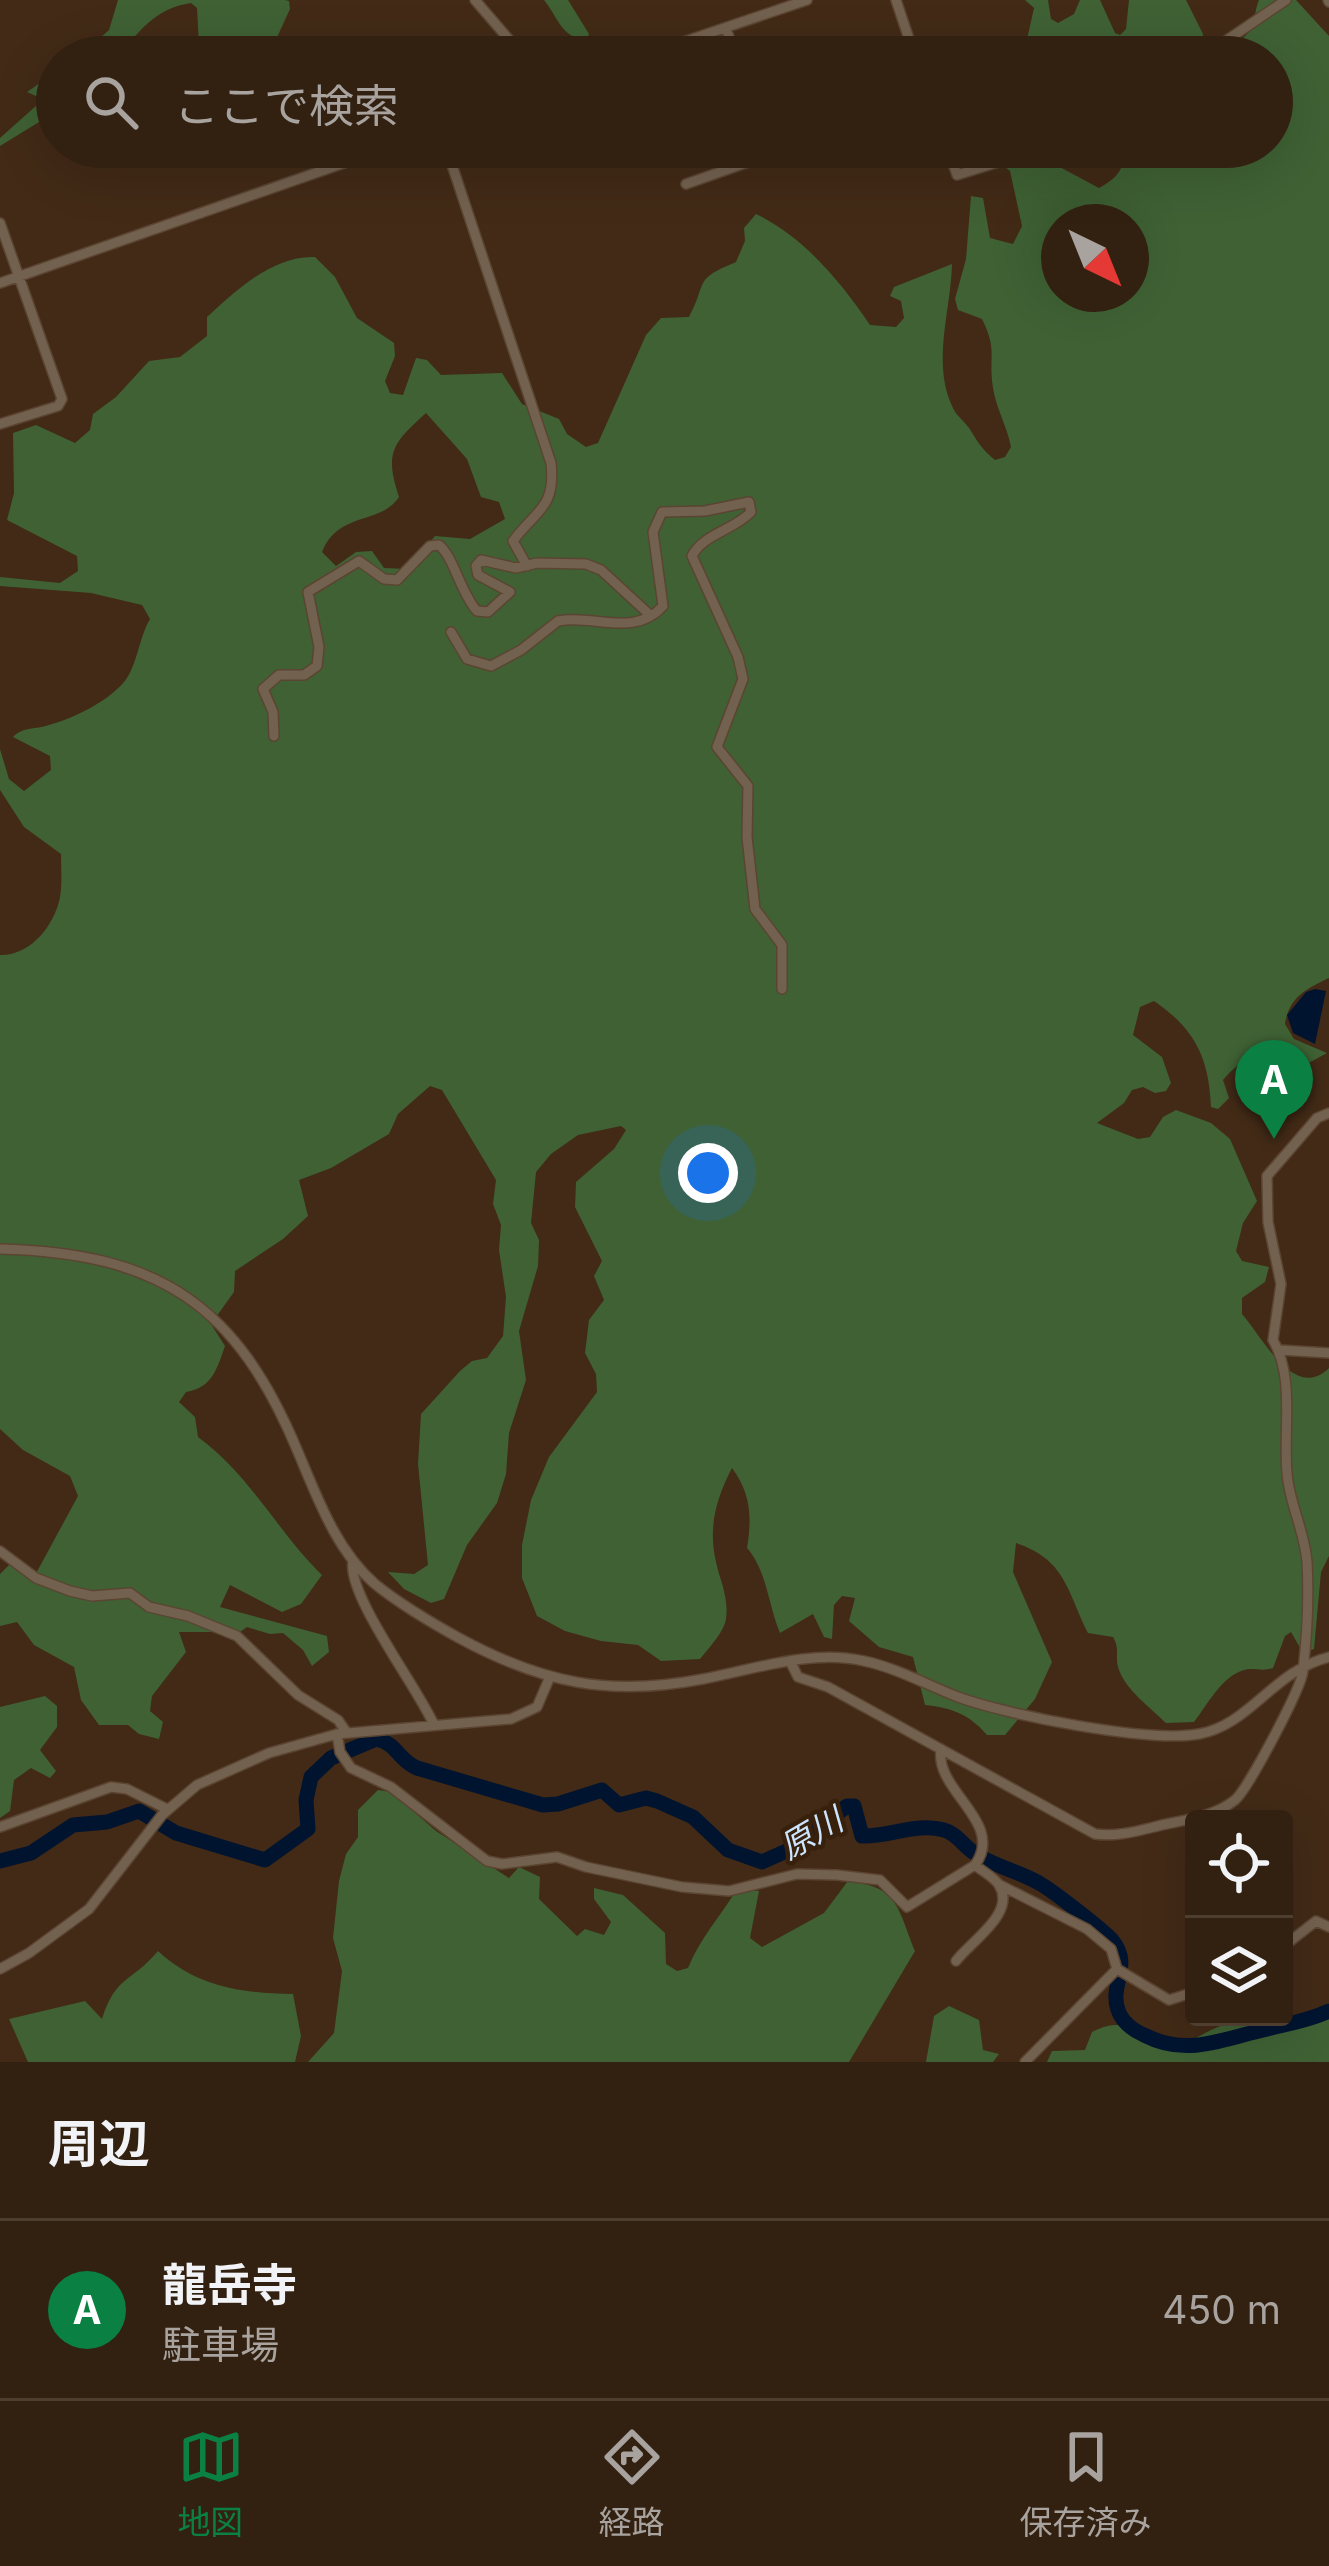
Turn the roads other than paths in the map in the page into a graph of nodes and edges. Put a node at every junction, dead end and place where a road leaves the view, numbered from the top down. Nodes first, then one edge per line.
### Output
1 (476, 0) edge
2 (807, 0) edge
3 (896, 0) edge
4 (1286, 0) edge
5 (726, 28) junction
6 (506, 36) edge
7 (702, 36) edge
8 (729, 36) edge
9 (908, 36) edge
10 (1233, 36) edge
11 (330, 168) edge
12 (453, 168) edge
13 (726, 168) edge
14 (954, 168) edge
15 (987, 168) edge
16 (686, 184) dead end
17 (0, 223) edge
18 (19, 277) junction
19 (0, 283) edge
20 (0, 424) edge
21 (527, 566) junction
22 (650, 615) junction
23 (451, 632) dead end
24 (274, 736) dead end
25 (782, 988) dead end
26 (1329, 1113) edge
27 (0, 1250) edge
28 (1280, 1350) junction
29 (1329, 1353) edge
30 (0, 1550) edge
31 (353, 1562) junction
32 (1329, 1657) edge
33 (790, 1661) junction
34 (1301, 1666) junction
35 (549, 1678) junction
36 (434, 1725) junction
37 (342, 1734) junction
38 (940, 1749) junction
39 (164, 1812) junction
40 (0, 1827) edge
41 (979, 1859) junction
42 (1000, 1886) junction
43 (1329, 1928) edge
44 (1293, 1939) edge
45 (956, 1961) dead end
46 (0, 1969) edge
47 (1121, 1971) junction
48 (1185, 1995) edge
49 (1025, 2062) edge

1 - 6 street
2 - 5 street
3 - 9 street
4 - 10 street
5 - 7 street
5 - 8 street
11 - 18 street
12 - 21 street
13 - 16 street
14 - 15 street
17 - 18 street
18 - 19 street
18 - 20 street
21 - 22 street
21 - 24 street
22 - 23 street
22 - 25 street
26 - 28 street
27 - 31 street
28 - 29 street
28 - 34 street
30 - 37 street
31 - 35 street
31 - 36 street
32 - 34 street
33 - 34 street
33 - 35 street
33 - 38 street
34 - 38 street
35 - 36 street
36 - 37 street
37 - 39 street
37 - 41 street
38 - 41 street
39 - 40 street
39 - 46 street
41 - 42 street
42 - 45 street
42 - 47 street
43 - 44 street
47 - 48 street
47 - 49 street

